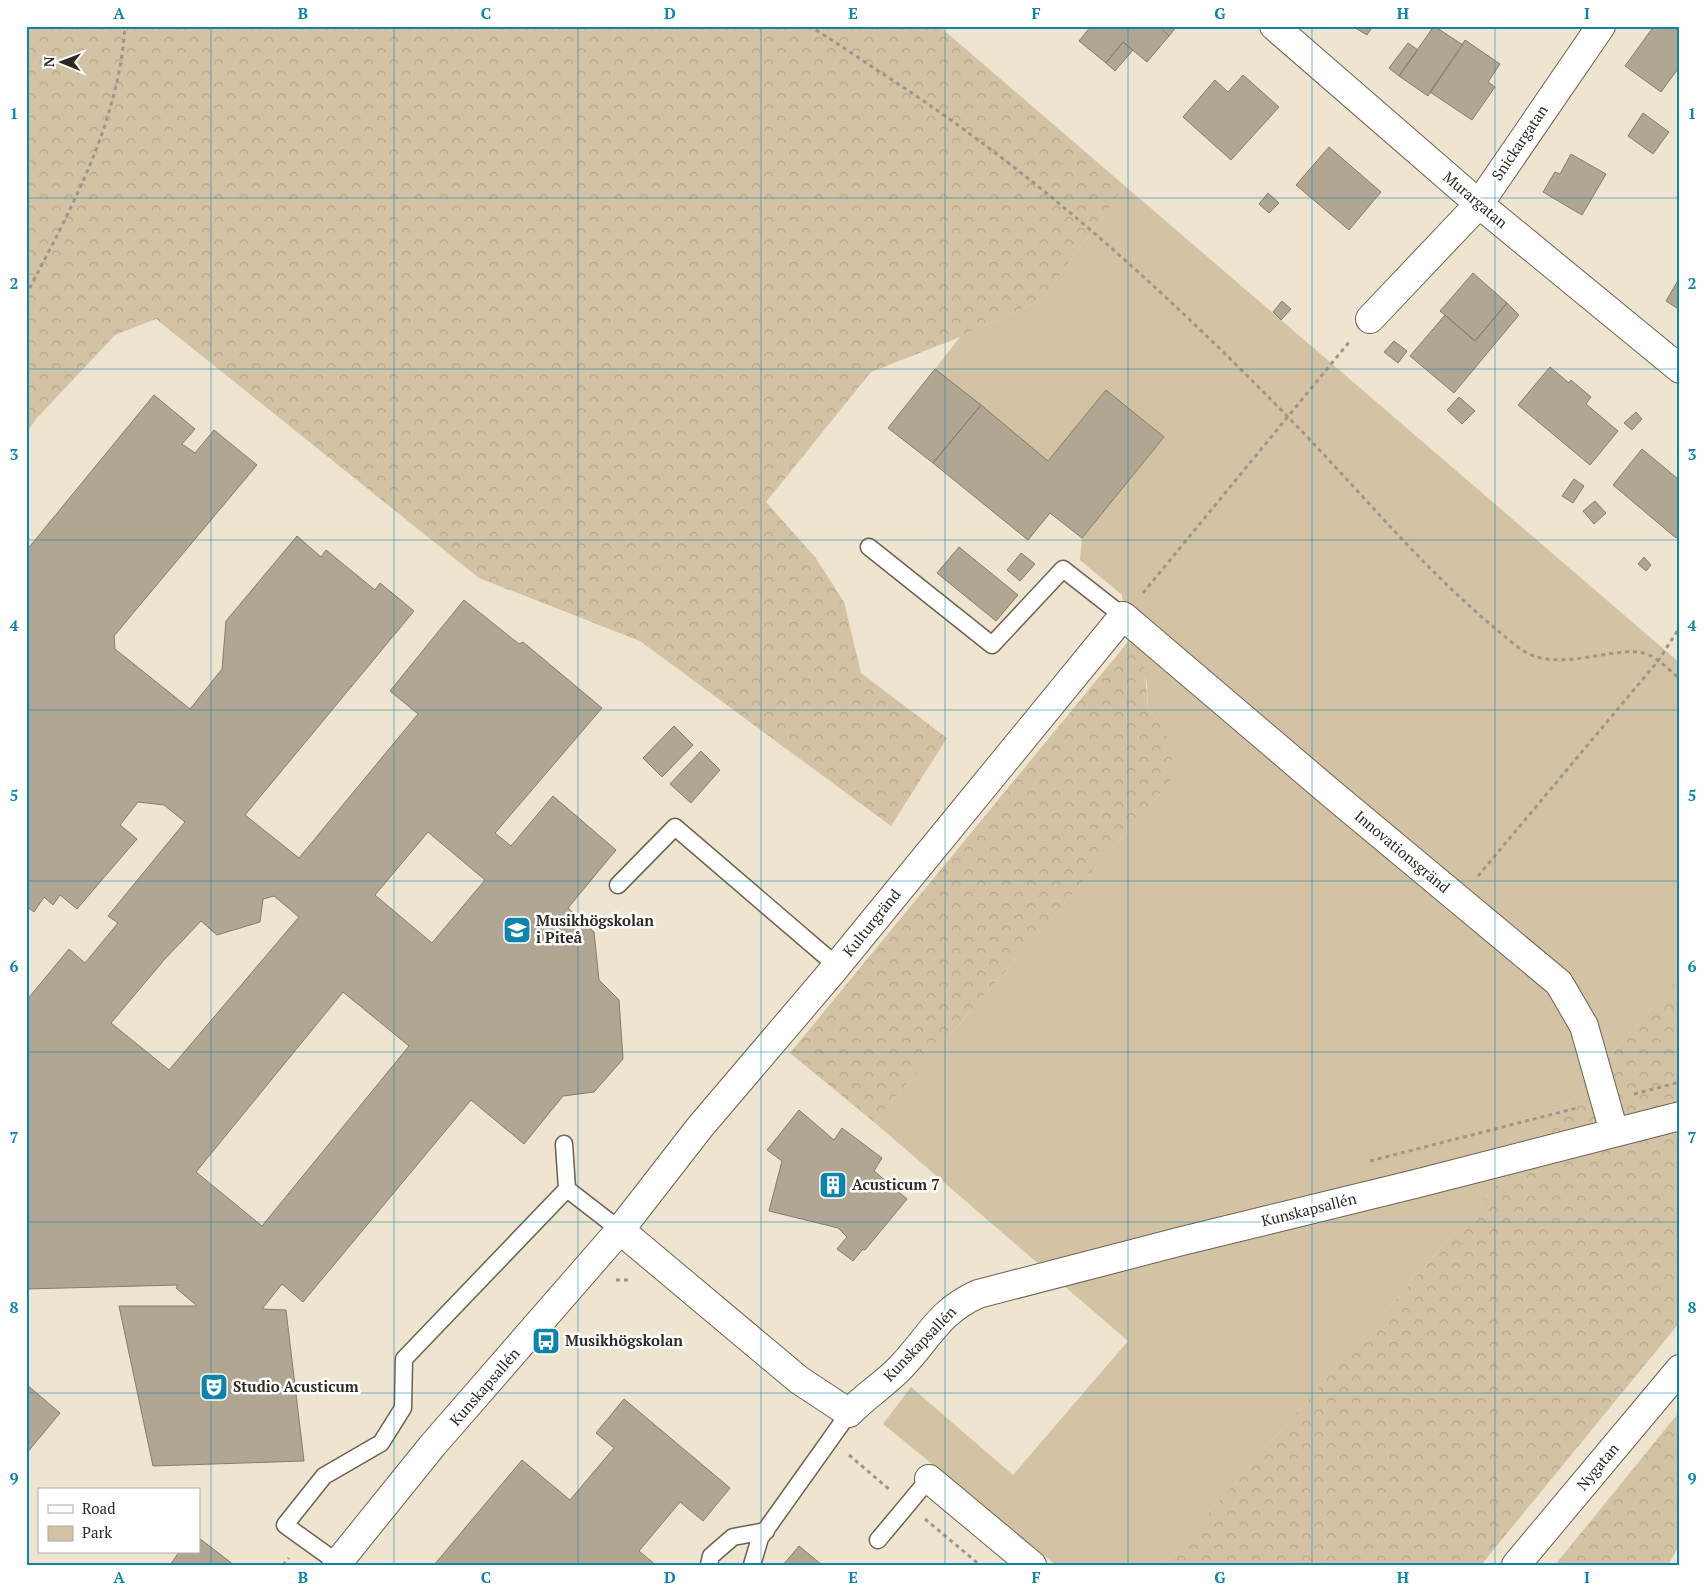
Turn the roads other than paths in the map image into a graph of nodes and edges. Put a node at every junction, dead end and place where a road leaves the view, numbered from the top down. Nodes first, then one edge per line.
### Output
1 (1274, 26) edge
2 (1601, 26) edge
3 (1479, 204) junction
4 (1370, 319) road end
5 (1680, 369) edge
6 (869, 547) dead end
7 (1123, 616) junction
8 (618, 885) dead end
9 (837, 966) junction
10 (1680, 1116) edge
11 (1614, 1132) junction
12 (564, 1144) dead end
13 (567, 1189) junction
14 (620, 1230) junction
15 (1680, 1369) edge
16 (849, 1413) junction
17 (929, 1480) joint
18 (766, 1531) junction
19 (878, 1540) dead end
20 (1027, 1563) edge
21 (337, 1564) edge
22 (709, 1565) edge
23 (752, 1565) edge
24 (1516, 1565) edge

1 - 3 street, Murargatan
2 - 3 street, Snickargatan
3 - 4 street, Snickargatan
3 - 5 street, Murargatan
6 - 7 lane
7 - 9 street, Kulturgränd
7 - 11 street, Innovationsgränd
8 - 9 lane
9 - 14 street, Kulturgränd
10 - 11 street, Kunskapsallén
11 - 16 street, Kunskapsallén
12 - 13 lane
13 - 14 lane
13 - 21 lane
14 - 16 street
14 - 21 street, Kunskapsallén
15 - 24 street, Nygatan
16 - 18 lane
17 - 19 lane
17 - 20 street
18 - 22 lane
18 - 23 lane

